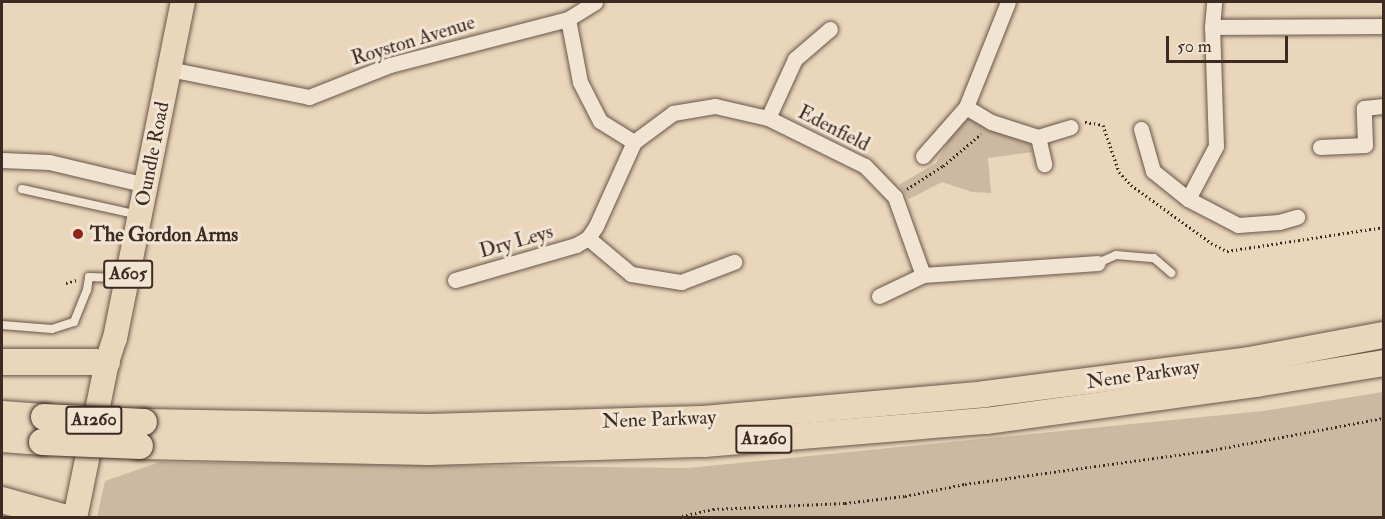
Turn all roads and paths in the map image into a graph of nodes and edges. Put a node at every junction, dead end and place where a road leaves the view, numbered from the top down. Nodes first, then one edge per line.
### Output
1 (183, 2) edge
2 (595, 2) edge
3 (1008, 2) edge
4 (1214, 2) edge
5 (568, 19) junction
6 (1383, 26) edge
7 (1212, 27) junction
8 (830, 29) dead end
9 (169, 69) junction
10 (1383, 106) edge
11 (966, 107) junction
12 (768, 118) junction
13 (991, 122) junction
14 (1070, 127) dead end
15 (1141, 129) dead end
16 (1038, 137) junction
17 (634, 142) junction
18 (1320, 147) dead end
19 (923, 156) dead end
20 (2, 160) edge
21 (1044, 164) dead end
22 (146, 185) junction
23 (22, 189) dead end
24 (896, 197) junction
25 (1188, 200) junction
26 (140, 216) junction
27 (1297, 217) dead end
28 (588, 238) junction
29 (734, 262) dead end
30 (1098, 263) joint
31 (1171, 273) dead end
32 (923, 275) junction
33 (127, 279) junction
34 (455, 280) dead end
35 (879, 296) dead end
36 (2, 325) edge
37 (1383, 335) edge
38 (2, 362) edge
39 (106, 362) junction
40 (1383, 363) edge
41 (2, 414) edge
42 (1383, 418) edge
43 (142, 434) junction
44 (2, 439) edge
45 (2, 500) edge
46 (66, 518) edge
47 (75, 518) edge
48 (673, 518) edge

1 - 9 main road, Oundle Road / A605
2 - 5 street, Royston Avenue
3 - 11 street
4 - 7 street
5 - 9 street, Royston Avenue
5 - 17 street
6 - 7 street
7 - 25 street
8 - 12 street
9 - 22 main road, Oundle Road / A605
10 - 18 street
11 - 13 street
11 - 19 street
12 - 17 street
12 - 24 street, Edenfield
13 - 16 street
13 - 24 path
14 - 16 street
15 - 25 street
16 - 21 street
17 - 28 street
20 - 22 street
22 - 26 main road, Oundle Road / A605
23 - 26 lane
24 - 32 street, Edenfield
25 - 27 street
26 - 33 main road, Oundle Road / A605
28 - 29 street
28 - 34 street, Dry Leys
30 - 31 lane
30 - 32 street
32 - 35 street
33 - 36 lane
33 - 39 main road, Oundle Road / A605
37 - 43 highway, Nene Parkway / A1260
38 - 39 highway
39 - 47 main road, Oundle Road / A605
40 - 43 highway, Nene Parkway / A1260
41 - 43 highway, Nene Parkway / A1260, bridge
42 - 48 path
43 - 44 highway, Nene Parkway / A1260, bridge
45 - 46 highway

